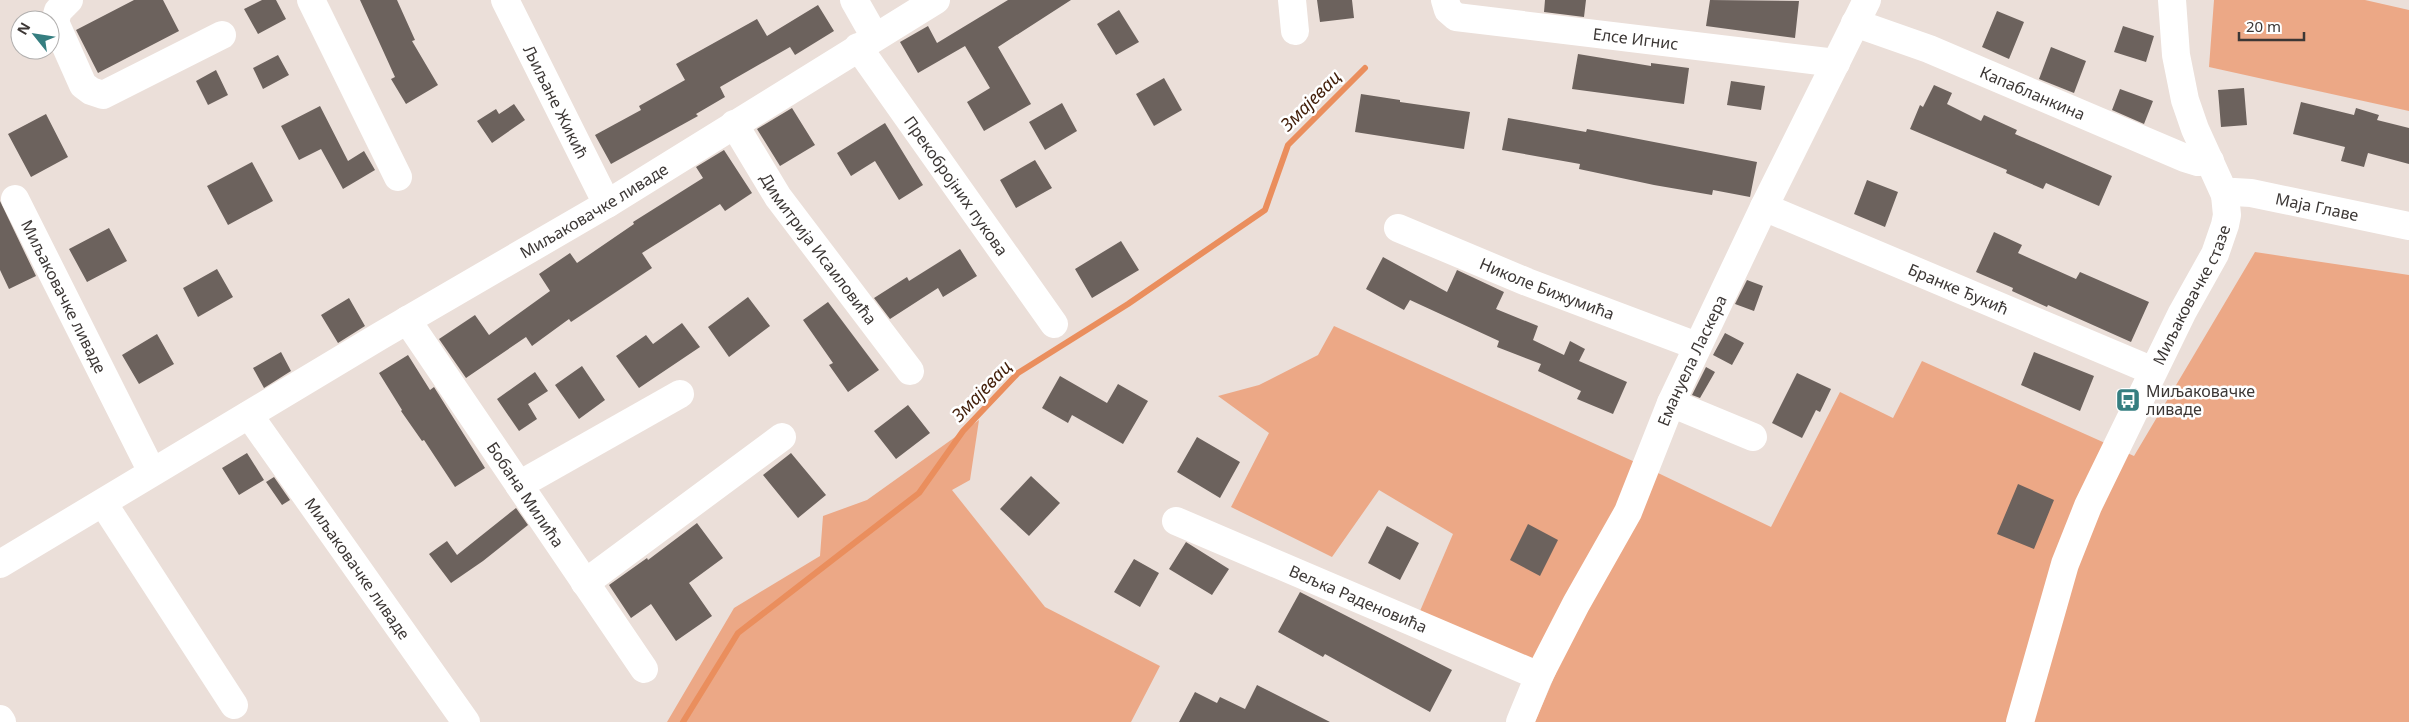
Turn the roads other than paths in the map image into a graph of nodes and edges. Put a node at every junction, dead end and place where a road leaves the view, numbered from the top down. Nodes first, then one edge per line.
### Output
1 (69, 0) edge
2 (312, 0) edge
3 (505, 0) edge
4 (854, 0) edge
5 (936, 0) edge
6 (1292, 0) edge
7 (1445, 0) edge
8 (2172, 0) edge
9 (1861, 11) edge
10 (1295, 31) dead end
11 (222, 35) dead end
12 (866, 42) junction
13 (1836, 63) junction
14 (734, 124) junction
15 (2210, 161) junction
16 (398, 177) dead end
17 (2225, 195) junction
18 (15, 199) dead end
19 (607, 204) junction
20 (1764, 207) junction
21 (2409, 226) edge
22 (1398, 228) dead end
23 (407, 320) junction
24 (1054, 324) dead end
25 (1697, 346) junction
26 (910, 371) dead end
27 (2153, 371) junction
28 (680, 394) dead end
29 (1671, 403) junction
30 (248, 415) junction
31 (782, 437) dead end
32 (1753, 437) dead end
33 (152, 472) junction
34 (518, 485) junction
35 (103, 503) junction
36 (1176, 521) dead end
37 (0, 564) edge
38 (585, 583) junction
39 (644, 669) dead end
40 (1539, 676) junction
41 (234, 705) dead end
42 (0, 719) edge
43 (2, 722) edge
44 (466, 722) edge
45 (1520, 722) edge
46 (2020, 722) edge

1 - 11 street
2 - 16 street
3 - 19 street, Љиљане Жикић
4 - 12 street, Прекобројних пукова
5 - 12 street, Миљаковачке ливаде
6 - 10 street
7 - 13 street, Елсе Игнис
8 - 15 street, Миљаковачке стазе
9 - 13 street, Емануела Ласкера
9 - 15 street, Капабланкина
12 - 14 street, Миљаковачке ливаде
12 - 24 street, Прекобројних пукова
13 - 20 street, Емануела Ласкера
14 - 19 street, Миљаковачке ливаде
14 - 26 street, Димитрија Исаиловића
15 - 17 street, Миљаковачке стазе
17 - 21 street, Маја Главе
17 - 27 street, Миљаковачке стазе
18 - 33 street, Миљаковачке ливаде
19 - 23 street, Миљаковачке ливаде
20 - 25 street, Емануела Ласкера
20 - 27 street, Бранке Ђукић
22 - 25 street, Николе Бижумића
23 - 30 street, Миљаковачке ливаде
23 - 34 street, Бобана Милића
25 - 29 street, Емануела Ласкера
27 - 46 street, Миљаковачке стазе
28 - 34 street
29 - 32 street
29 - 40 street, Емануела Ласкера
30 - 33 street, Миљаковачке ливаде
30 - 44 street, Миљаковачке ливаде
31 - 38 street
33 - 35 street, Миљаковачке ливаде
34 - 38 street, Бобана Милића
35 - 37 street, Миљаковачке ливаде
35 - 41 street
36 - 40 street, Вељка Раденовића
38 - 39 street, Бобана Милића
40 - 45 street, Емануела Ласкера
42 - 43 street

